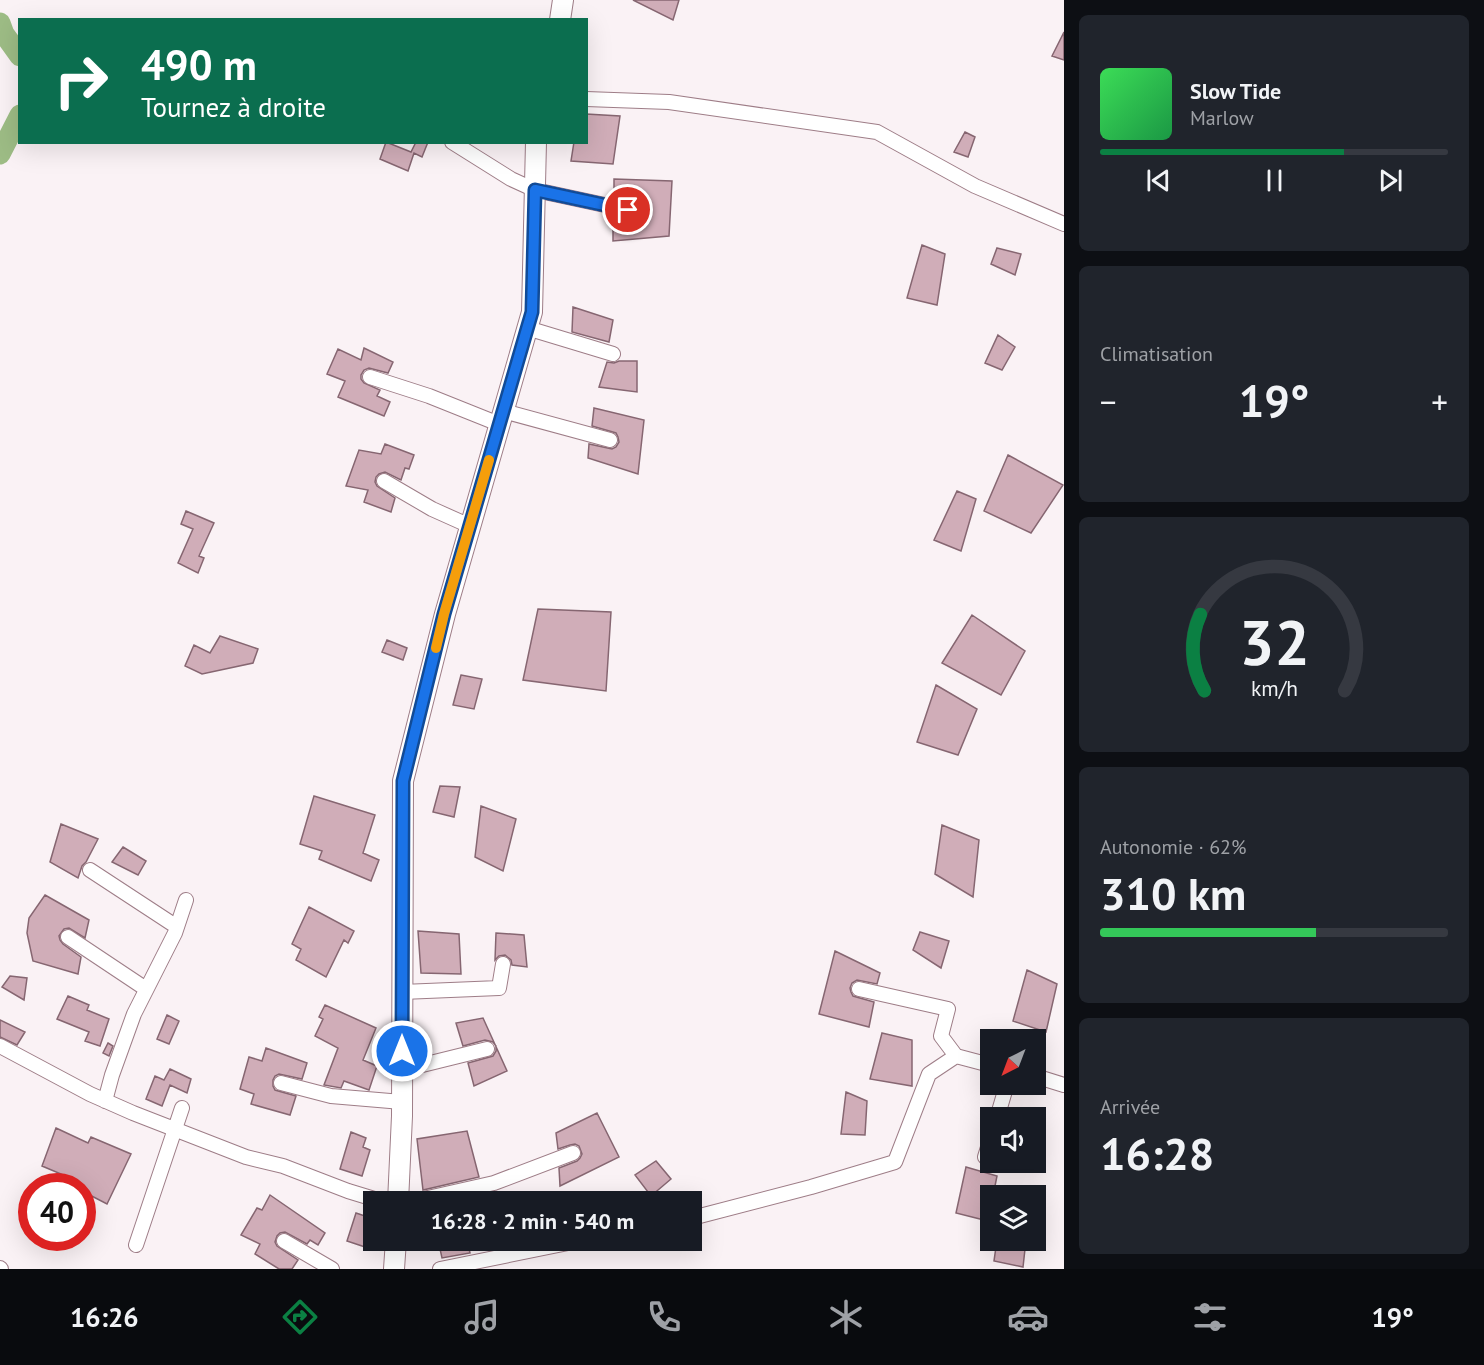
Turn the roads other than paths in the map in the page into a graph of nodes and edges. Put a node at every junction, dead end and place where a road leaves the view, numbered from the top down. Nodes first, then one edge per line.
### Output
1 (563, 0) edge
2 (560, 18) edge
3 (588, 99) edge
4 (455, 144) edge
5 (536, 144) edge
6 (535, 190) junction
7 (628, 210) dead end
8 (1064, 224) edge
9 (527, 328) junction
10 (613, 354) dead end
11 (370, 378) dead end
12 (501, 417) junction
13 (610, 440) dead end
14 (384, 481) dead end
15 (470, 526) junction
16 (90, 870) dead end
17 (186, 900) dead end
18 (177, 927) junction
19 (68, 937) dead end
20 (503, 964) dead end
21 (146, 989) junction
22 (859, 989) dead end
23 (402, 992) junction
24 (0, 1046) edge
25 (487, 1049) dead end
26 (956, 1056) junction
27 (980, 1062) edge
28 (402, 1070) junction
29 (1046, 1080) edge
30 (281, 1083) dead end
31 (1064, 1085) edge
32 (105, 1101) junction
33 (402, 1102) junction
34 (182, 1108) dead end
35 (175, 1130) junction
36 (573, 1153) dead end
37 (398, 1191) edge
38 (459, 1191) edge
39 (363, 1196) edge
40 (702, 1215) edge
41 (284, 1241) dead end
42 (136, 1245) dead end
43 (395, 1251) edge
44 (529, 1251) edge
45 (332, 1269) edge
46 (394, 1269) edge
47 (441, 1269) edge

1 - 2 street
3 - 8 street
4 - 6 street
5 - 6 street
6 - 7 street
6 - 9 street
9 - 10 street
9 - 12 street
11 - 12 street
12 - 13 street
12 - 15 street
14 - 15 street
15 - 23 street
16 - 18 street
17 - 18 street
18 - 21 street
19 - 21 street
20 - 23 street
21 - 32 street
22 - 26 street
23 - 28 street
24 - 32 street
25 - 28 street
26 - 27 street
26 - 40 street
28 - 33 street
29 - 31 street
30 - 33 street
32 - 35 street
33 - 37 street
34 - 35 street
35 - 39 street
35 - 42 street
36 - 38 street
41 - 45 street
43 - 46 street
44 - 47 street

